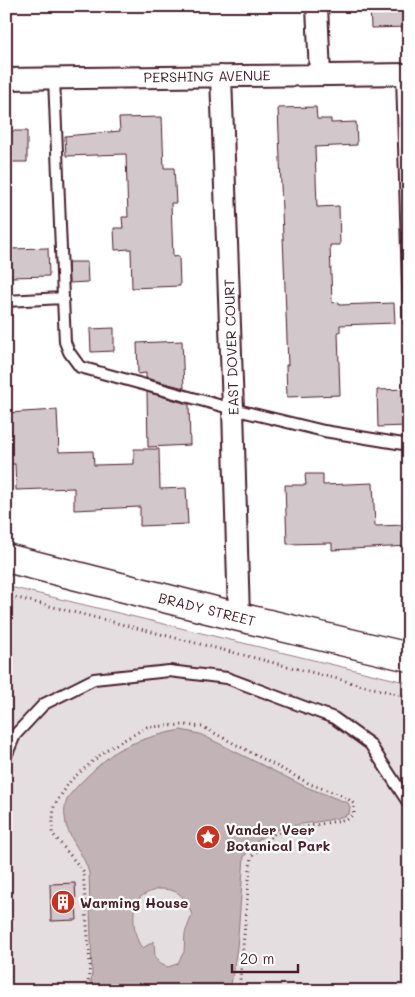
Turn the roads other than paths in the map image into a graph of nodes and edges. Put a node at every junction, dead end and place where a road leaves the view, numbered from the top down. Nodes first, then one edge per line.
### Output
1 (317, 6) edge
2 (406, 74) edge
3 (320, 75) junction
4 (220, 76) junction
5 (54, 78) junction
6 (6, 79) edge
7 (63, 298) junction
8 (6, 301) edge
9 (409, 321) edge
10 (233, 409) junction
11 (409, 445) edge
12 (6, 558) edge
13 (239, 618) junction
14 (409, 657) edge
15 (6, 756) edge
16 (409, 804) edge

1 - 3 street
2 - 3 street, PERSHING AVENUE
2 - 9 lane
3 - 4 street, PERSHING AVENUE
4 - 5 street, PERSHING AVENUE
4 - 10 street, EAST DOVER COURT
5 - 6 street, PERSHING AVENUE
5 - 7 lane
7 - 8 lane
7 - 10 lane
10 - 11 lane
10 - 13 street, EAST DOVER COURT
12 - 13 highway, BRADY STREET
13 - 14 highway, BRADY STREET
15 - 16 lane

